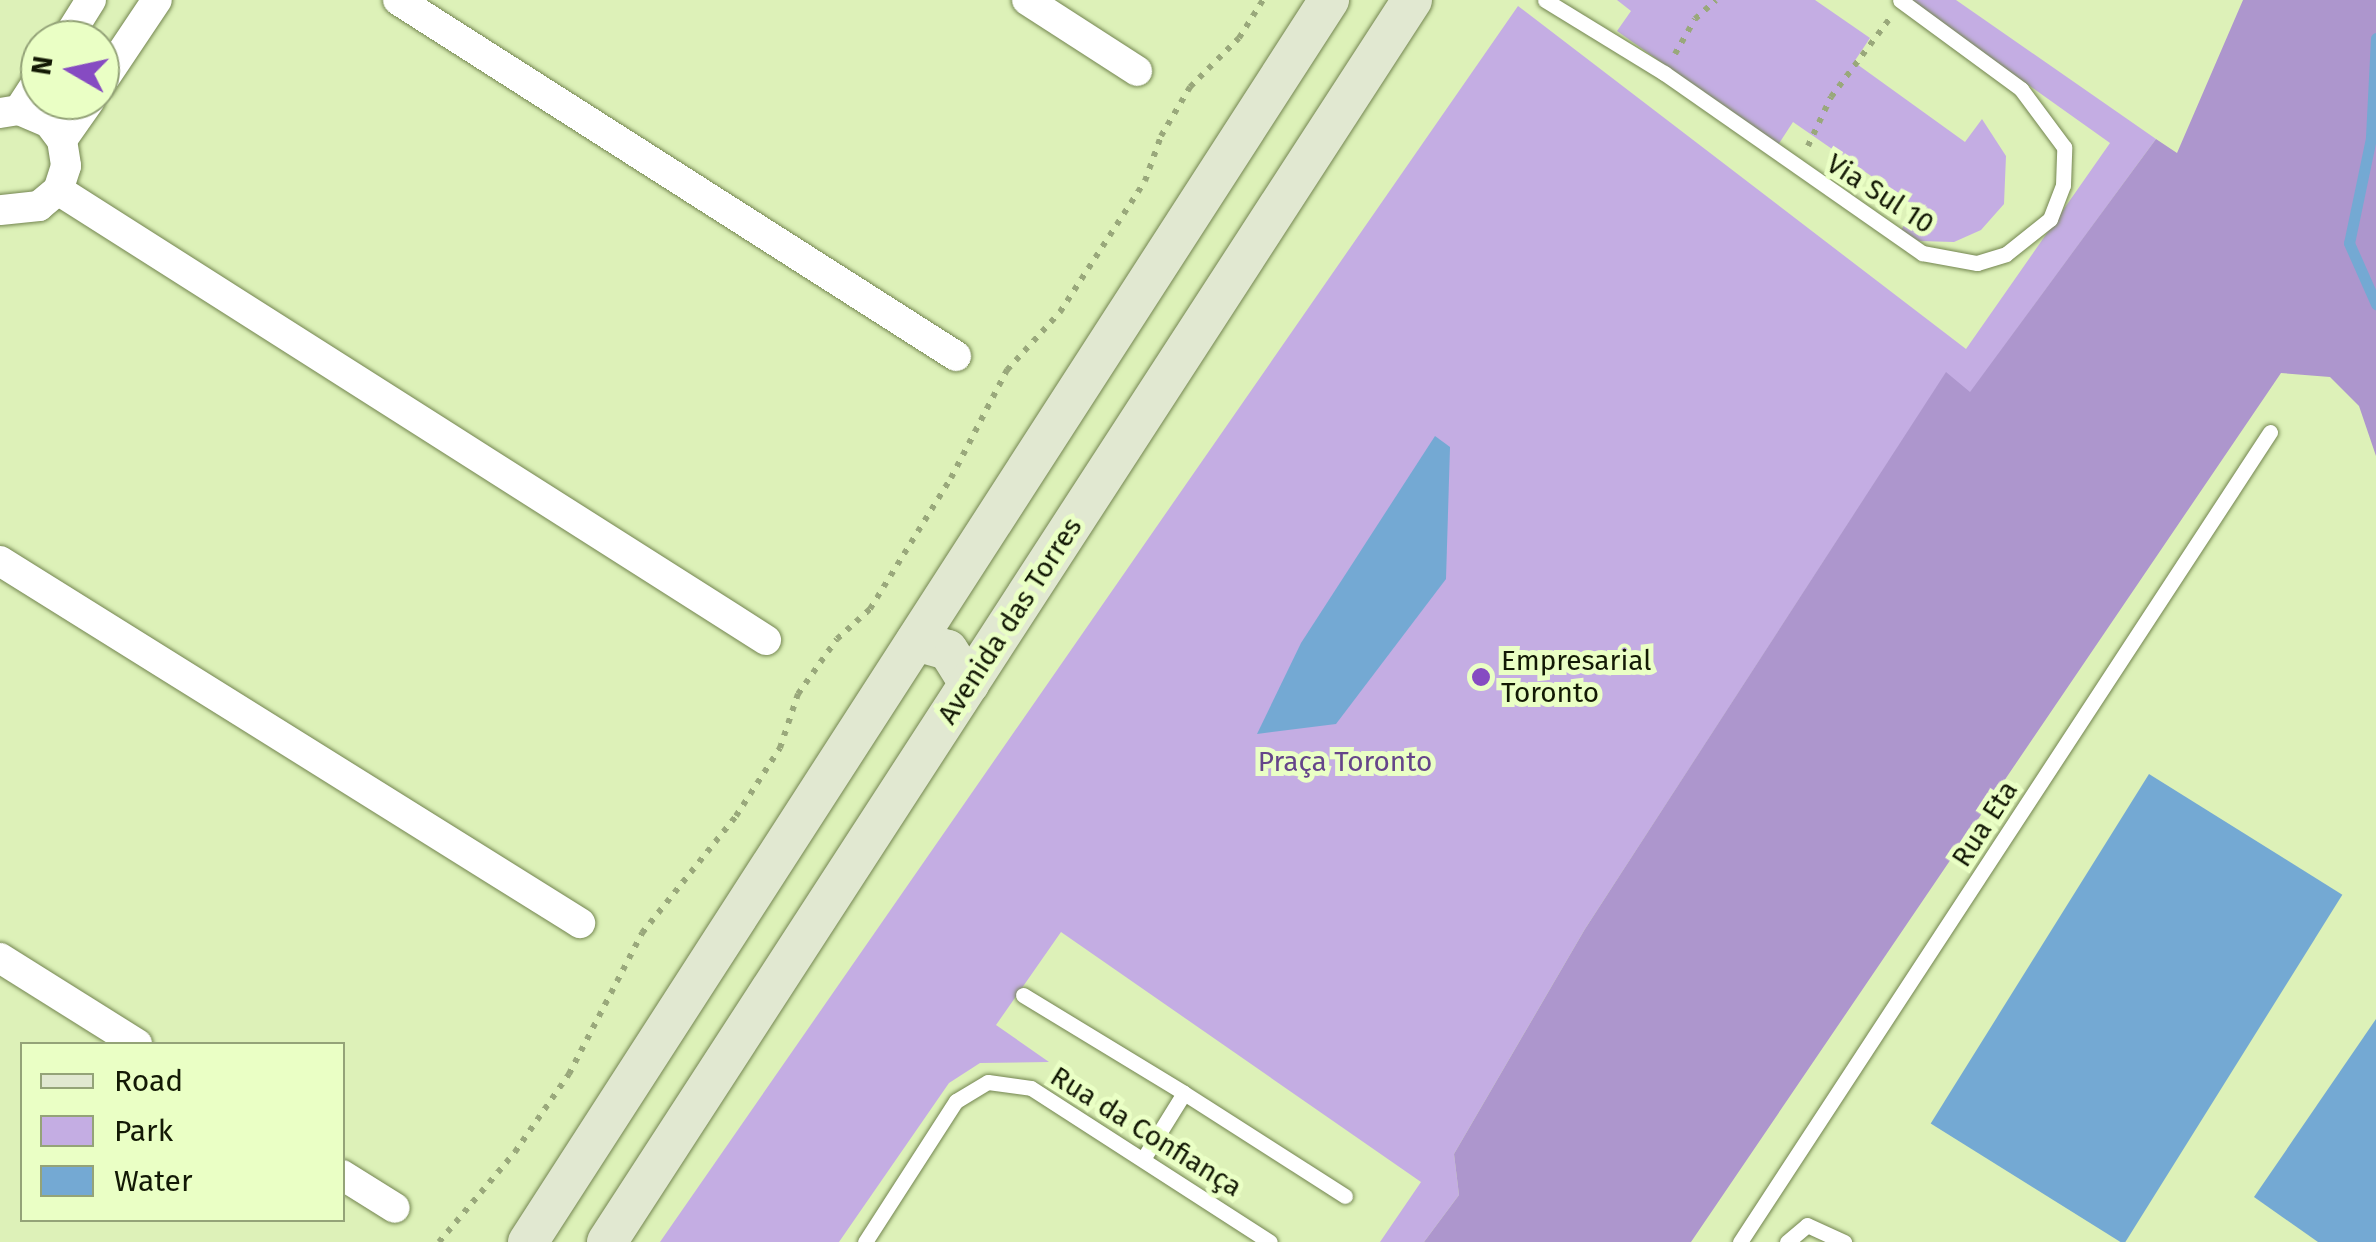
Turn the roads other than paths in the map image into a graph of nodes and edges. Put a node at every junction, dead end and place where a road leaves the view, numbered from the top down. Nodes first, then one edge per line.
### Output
1 (156, 0) edge
2 (398, 0) edge
3 (1026, 0) edge
4 (1330, 0) edge
5 (1412, 0) edge
6 (1545, 0) edge
7 (1901, 0) edge
8 (120, 55) edge
9 (1136, 70) dead end
10 (10, 111) edge
11 (76, 120) edge
12 (62, 140) junction
13 (58, 190) junction
14 (5, 219) edge
15 (956, 356) dead end
16 (2270, 432) dead end
17 (0, 561) edge
18 (766, 640) dead end
19 (916, 641) junction
20 (969, 684) junction
21 (580, 923) dead end
22 (0, 958) edge
23 (1022, 995) dead end
24 (134, 1042) edge
25 (1184, 1093) junction
26 (1146, 1156) junction
27 (345, 1177) edge
28 (1344, 1196) dead end
29 (396, 1208) dead end
30 (528, 1242) edge
31 (607, 1242) edge
32 (865, 1242) edge
33 (1270, 1242) edge
34 (1740, 1242) edge
35 (1786, 1242) edge
36 (1844, 1242) edge

1 - 8 street
2 - 15 street
3 - 9 street
4 - 19 main road
5 - 20 main road, Avenida das Torres
6 - 7 lane, Via Sul 10
10 - 12 street
11 - 12 street
12 - 13 street
13 - 14 street
13 - 18 street
16 - 34 lane, Rua Eta
17 - 21 street
19 - 20 main road
19 - 30 main road
20 - 31 main road, Avenida das Torres
22 - 24 street
23 - 25 lane
25 - 26 lane
25 - 28 lane
26 - 32 lane, Rua da Confiança
26 - 33 lane, Rua da Confiança
27 - 29 street
35 - 36 lane

